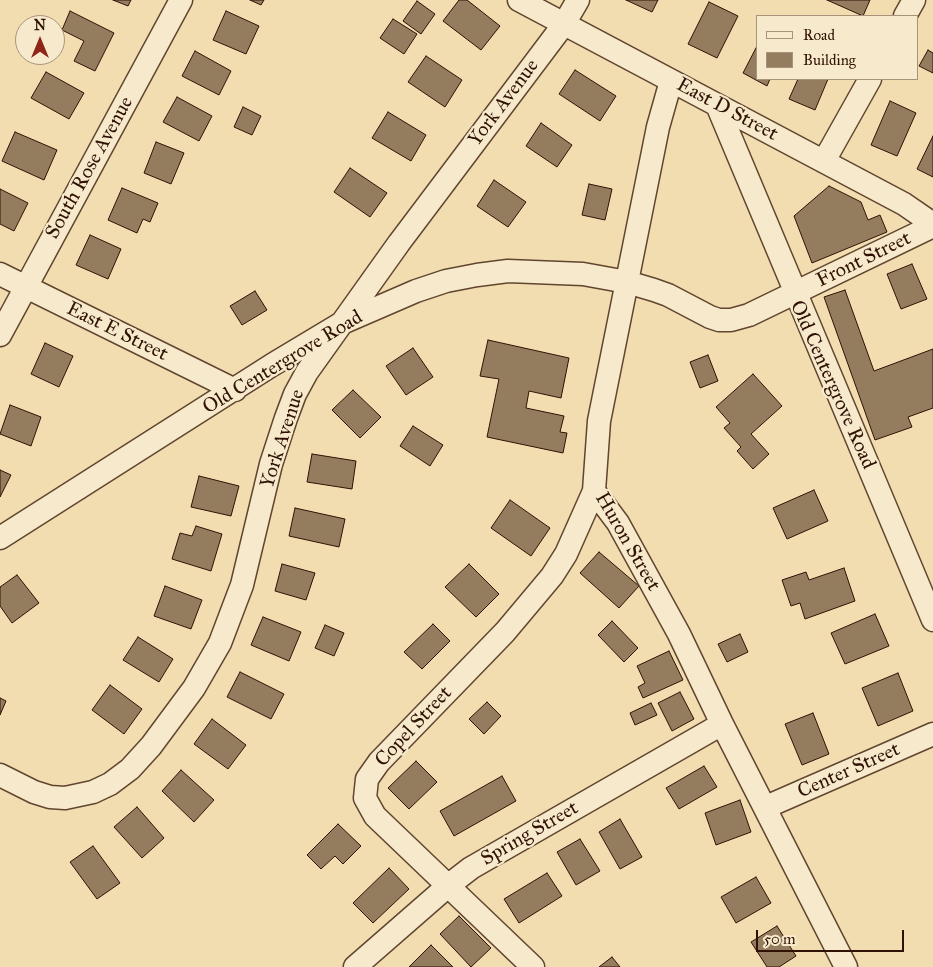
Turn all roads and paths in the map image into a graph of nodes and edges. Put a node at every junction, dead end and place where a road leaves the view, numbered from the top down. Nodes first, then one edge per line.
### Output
1 (181, 0) edge
2 (519, 0) edge
3 (578, 0) edge
4 (914, 0) edge
5 (906, 15) edge
6 (564, 24) junction
7 (869, 80) edge
8 (671, 81) junction
9 (717, 105) junction
10 (824, 162) junction
11 (933, 225) edge
12 (0, 274) edge
13 (627, 282) junction
14 (26, 286) junction
15 (795, 293) junction
16 (342, 323) junction
17 (0, 335) edge
18 (235, 390) junction
19 (594, 490) junction
20 (0, 538) edge
21 (933, 620) edge
22 (722, 724) junction
23 (933, 734) edge
24 (0, 775) edge
25 (766, 807) junction
26 (449, 885) junction
27 (355, 967) edge
28 (533, 967) edge
29 (846, 967) edge

1 - 14 street, South Rose Avenue
2 - 6 street, East D Street
3 - 6 street, York Avenue
4 - 5 street
6 - 8 street, East D Street
6 - 16 street, York Avenue
7 - 10 street
8 - 9 street, East D Street
8 - 13 street, Huron Street
9 - 10 street, East D Street
9 - 15 street
10 - 11 street, East D Street
11 - 15 street, Front Street
12 - 14 street, East E Street
13 - 15 street, Old Centergrove Road
13 - 16 street, Old Centergrove Road
13 - 19 street, Huron Street
14 - 17 street, South Rose Avenue
14 - 18 street, East E Street
15 - 21 street, Old Centergrove Road
16 - 18 street, Old Centergrove Road
16 - 24 street, York Avenue
18 - 20 street, Old Centergrove Road
19 - 22 street, Huron Street
19 - 26 street, Copel Street
22 - 25 street, Huron Street
22 - 26 street, Spring Street
23 - 25 street, Center Street
25 - 29 street, Huron Street
26 - 27 street, Spring Street
26 - 28 street, Copel Street

